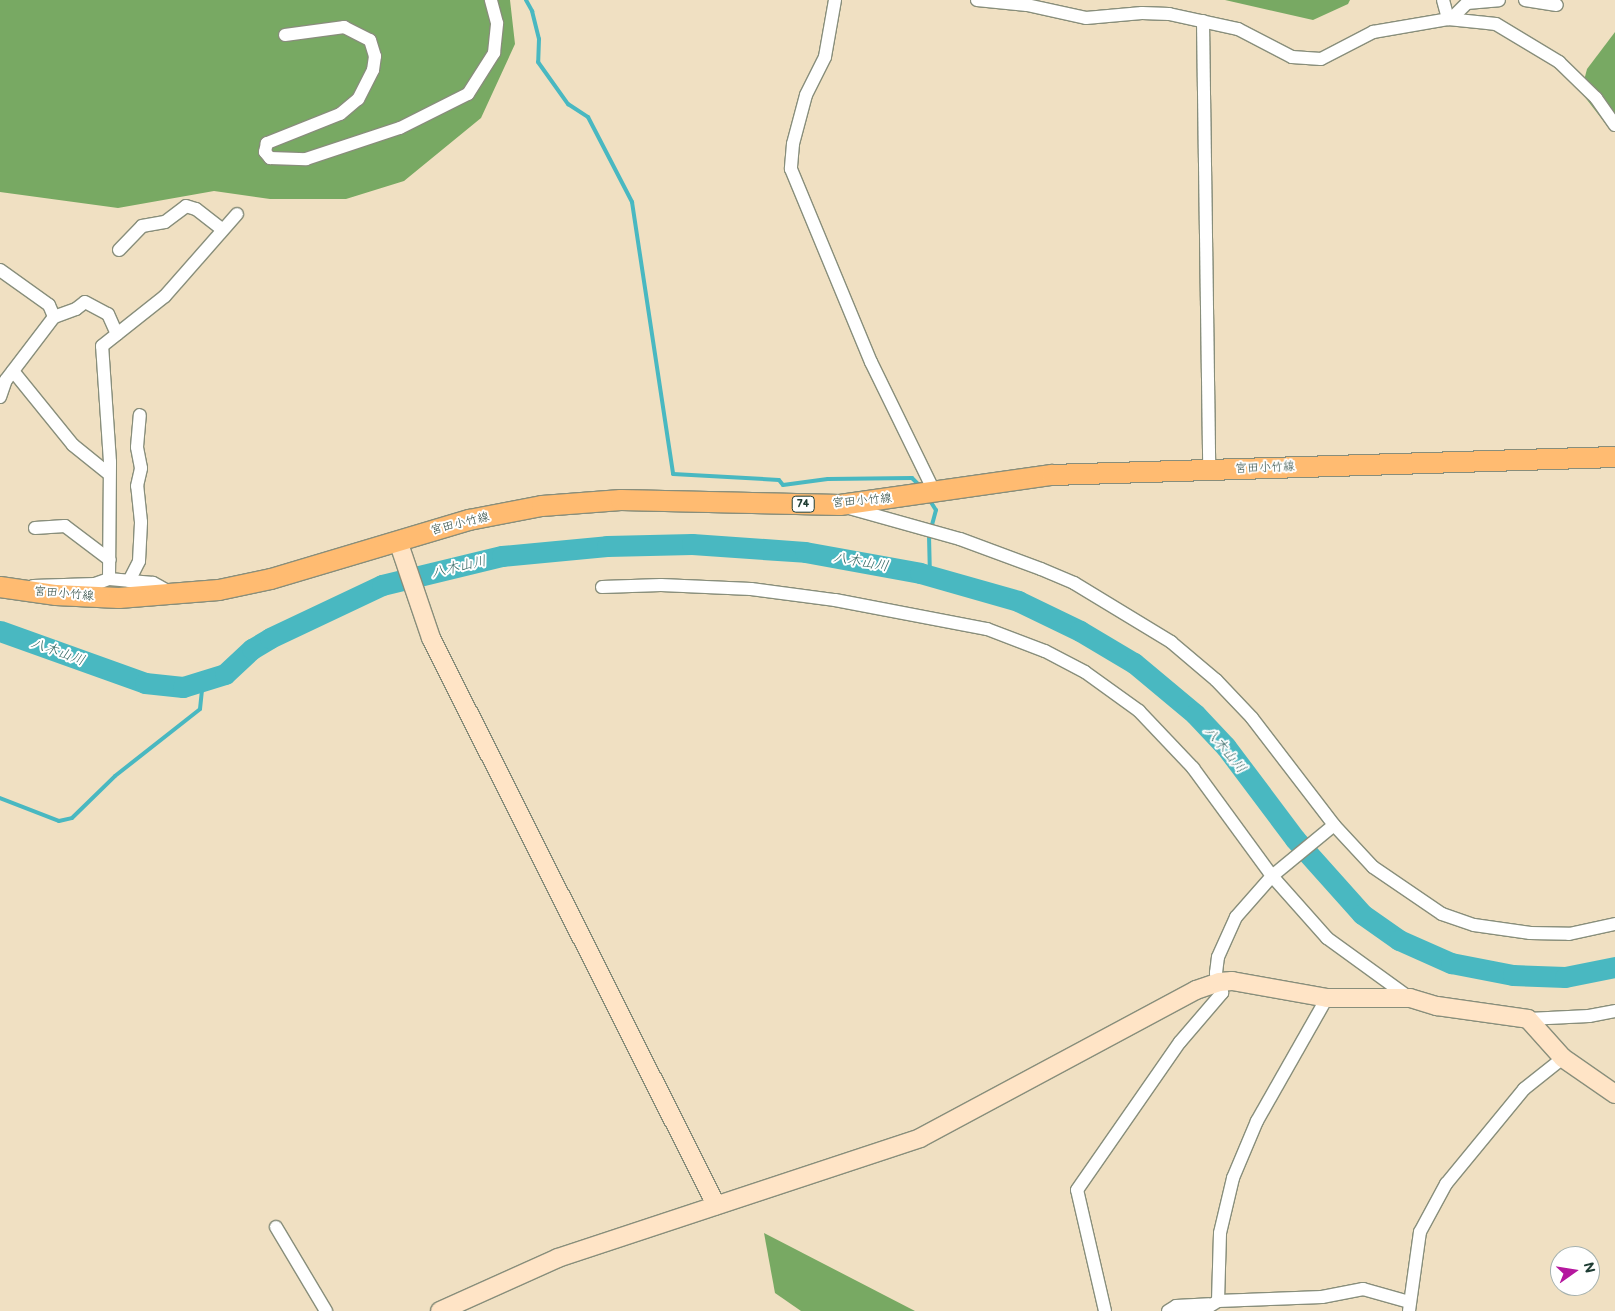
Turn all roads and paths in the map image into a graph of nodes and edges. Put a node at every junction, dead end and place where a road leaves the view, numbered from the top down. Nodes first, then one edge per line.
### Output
1 (491, 0) edge
2 (835, 0) edge
3 (977, 0) edge
4 (1443, 0) edge
5 (1499, 0) edge
6 (1525, 0) edge
7 (1557, 5) dead end
8 (1450, 19) junction
9 (1203, 21) junction
10 (285, 35) dead end
11 (1615, 125) edge
12 (237, 214) dead end
13 (222, 229) junction
14 (119, 250) dead end
15 (0, 270) edge
16 (54, 317) junction
17 (117, 334) junction
18 (13, 371) junction
19 (0, 396) edge
20 (140, 415) dead end
21 (1615, 457) edge
22 (1209, 470) junction
23 (109, 474) junction
24 (935, 493) junction
25 (840, 505) junction
26 (35, 528) dead end
27 (401, 550) junction
28 (110, 560) junction
29 (109, 579) junction
30 (129, 581) junction
31 (602, 587) dead end
32 (9, 588) edge
33 (174, 595) junction
34 (1334, 825) junction
35 (1272, 876) junction
36 (1615, 924) edge
37 (1219, 982) junction
38 (1327, 998) junction
39 (1410, 998) junction
40 (1615, 1011) edge
41 (1528, 1019) junction
42 (1563, 1058) junction
43 (1615, 1094) edge
44 (716, 1205) junction
45 (276, 1227) dead end
46 (1209, 1306) edge
47 (1409, 1307) edge
48 (326, 1311) edge
49 (440, 1311) edge
50 (1105, 1311) edge
51 (1168, 1311) edge

1 - 10 street
2 - 24 street
3 - 9 street
4 - 8 street
5 - 8 street
6 - 7 street
8 - 9 street
8 - 11 street
9 - 22 street
12 - 13 street
13 - 14 street
13 - 17 street
15 - 16 street
16 - 17 street
16 - 18 street
17 - 23 street
18 - 19 street
18 - 23 street
20 - 30 street
21 - 22 main road, 宮田小竹線 / 74
22 - 24 main road, 宮田小竹線 / 74
23 - 28 street
24 - 25 main road, 宮田小竹線 / 74
25 - 27 main road, 宮田小竹線 / 74
25 - 34 street
26 - 28 street
27 - 33 main road, 宮田小竹線 / 74
27 - 44 street
28 - 29 street
29 - 30 street
29 - 32 street
30 - 33 street
31 - 35 street
32 - 33 main road, 宮田小竹線 / 74
34 - 35 street
34 - 36 street
35 - 37 street
35 - 39 street
37 - 38 street
37 - 44 street
37 - 50 street
38 - 39 street
38 - 46 street
39 - 41 street
40 - 41 street
41 - 42 street
42 - 43 street
42 - 47 street
44 - 49 street
45 - 48 street
46 - 47 street
46 - 51 street

